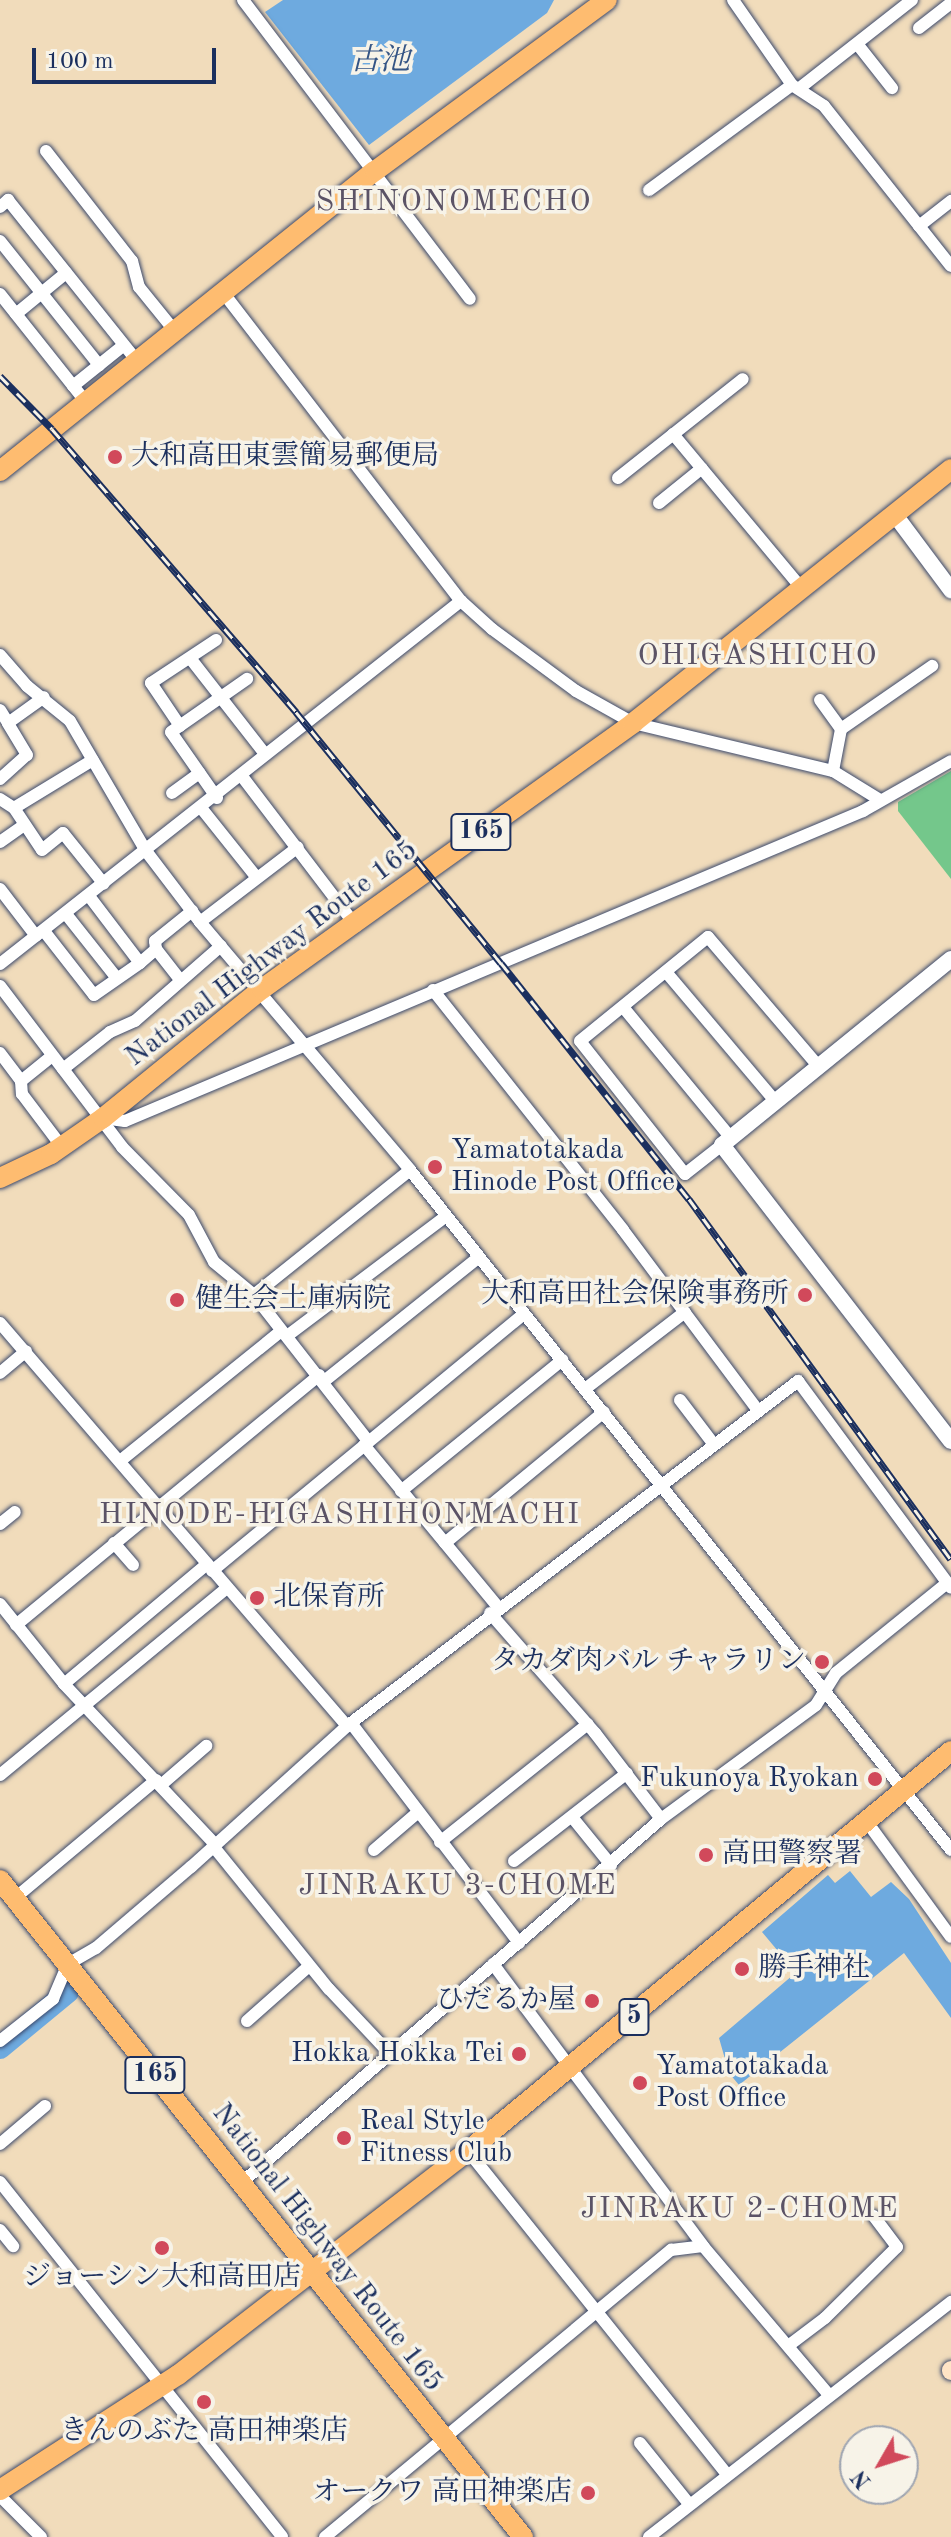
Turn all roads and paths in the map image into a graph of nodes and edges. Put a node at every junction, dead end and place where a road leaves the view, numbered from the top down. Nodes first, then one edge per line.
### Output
1 (607, 0) edge
2 (733, 0) edge
3 (912, 0) edge
4 (249, 2) edge
5 (951, 3) edge
6 (919, 28) dead end
7 (858, 45) junction
8 (797, 86) junction
9 (892, 88) dead end
10 (46, 151) dead end
11 (375, 171) junction
12 (649, 190) dead end
13 (951, 201) edge
14 (0, 207) edge
15 (919, 226) junction
16 (0, 241) edge
17 (951, 266) edge
18 (66, 273) junction
19 (222, 291) junction
20 (41, 293) junction
21 (0, 294) edge
22 (470, 299) dead end
23 (16, 314) junction
24 (174, 330) junction
25 (130, 353) junction
26 (99, 365) junction
27 (743, 379) dead end
28 (73, 386) junction
29 (86, 402) junction
30 (673, 434) junction
31 (702, 468) junction
32 (951, 469) edge
33 (0, 471) edge
34 (618, 478) dead end
35 (659, 503) dead end
36 (895, 515) junction
37 (802, 589) junction
38 (951, 590) edge
39 (461, 601) junction
40 (216, 640) dead end
41 (0, 655) edge
42 (190, 658) junction
43 (932, 666) dead end
44 (247, 679) dead end
45 (44, 697) junction
46 (219, 700) junction
47 (820, 700) dead end
48 (2, 715) edge
49 (633, 723) junction
50 (180, 726) junction
51 (841, 729) junction
52 (265, 754) junction
53 (93, 760) junction
54 (951, 761) edge
55 (833, 771) junction
56 (200, 773) junction
57 (241, 775) junction
58 (0, 779) edge
59 (172, 793) dead end
60 (217, 798) junction
61 (0, 799) edge
62 (880, 800) junction
63 (14, 808) junction
64 (202, 809) junction
65 (23, 826) junction
66 (0, 842) edge
67 (298, 847) junction
68 (146, 851) junction
69 (257, 878) junction
70 (104, 884) junction
71 (0, 889) edge
72 (89, 896) junction
73 (192, 911) junction
74 (66, 914) junction
75 (200, 922) junction
76 (356, 926) junction
77 (40, 934) junction
78 (221, 946) junction
79 (156, 949) junction
80 (951, 959) edge
81 (140, 963) junction
82 (0, 964) edge
83 (666, 972) junction
84 (116, 977) junction
85 (179, 978) junction
86 (0, 986) edge
87 (262, 989) junction
88 (433, 990) junction
89 (623, 1007) junction
90 (305, 1044) junction
91 (0, 1053) edge
92 (52, 1056) junction
93 (818, 1066) junction
94 (63, 1069) junction
95 (21, 1081) junction
96 (775, 1101) junction
97 (103, 1118) junction
98 (726, 1141) junction
99 (62, 1147) junction
100 (410, 1170) junction
101 (0, 1178) edge
102 (446, 1216) junction
103 (479, 1257) junction
104 (254, 1295) junction
105 (685, 1312) junction
106 (524, 1314) junction
107 (0, 1323) edge
108 (284, 1334) junction
109 (26, 1351) junction
110 (562, 1360) junction
111 (0, 1373) edge
112 (321, 1378) junction
113 (585, 1389) junction
114 (680, 1400) dead end
115 (756, 1408) junction
116 (604, 1412) junction
117 (951, 1441) edge
118 (712, 1442) junction
119 (366, 1443) junction
120 (120, 1461) junction
121 (661, 1482) junction
122 (401, 1491) junction
123 (159, 1505) junction
124 (15, 1512) dead end
125 (0, 1524) edge
126 (114, 1543) junction
127 (445, 1543) junction
128 (133, 1565) dead end
129 (210, 1568) junction
130 (949, 1585) edge
131 (226, 1589) junction
132 (0, 1604) edge
133 (494, 1610) junction
134 (16, 1625) junction
135 (64, 1684) junction
136 (825, 1686) junction
137 (85, 1706) junction
138 (349, 1724) junction
139 (588, 1724) junction
140 (206, 1746) dead end
141 (951, 1751) edge
142 (627, 1773) junction
143 (0, 1775) edge
144 (159, 1782) junction
145 (904, 1789) junction
146 (417, 1813) junction
147 (572, 1817) junction
148 (661, 1819) junction
149 (867, 1822) junction
150 (440, 1842) junction
151 (214, 1845) junction
152 (374, 1850) dead end
153 (951, 1850) edge
154 (514, 1861) dead end
155 (611, 1865) junction
156 (0, 1880) edge
157 (15, 1898) junction
158 (951, 1937) edge
159 (519, 1943) junction
160 (68, 1964) junction
161 (493, 1964) junction
162 (309, 1966) junction
163 (247, 2021) dead end
164 (0, 2041) edge
165 (389, 2053) junction
166 (572, 2068) junction
167 (45, 2106) dead end
168 (0, 2144) edge
169 (468, 2151) junction
170 (0, 2182) edge
171 (240, 2184) junction
172 (874, 2216) dead end
173 (0, 2230) edge
174 (13, 2246) dead end
175 (703, 2246) junction
176 (308, 2272) junction
177 (951, 2302) edge
178 (594, 2310) junction
179 (788, 2346) junction
180 (160, 2388) junction
181 (828, 2394) junction
182 (443, 2438) junction
183 (640, 2443) dead end
184 (728, 2475) junction
185 (0, 2490) edge
186 (0, 2496) edge
187 (689, 2504) junction
188 (41, 2537) edge
189 (282, 2537) edge
190 (325, 2537) edge
191 (523, 2537) edge
192 (649, 2537) edge

1 - 11 main road
2 - 8 street
3 - 7 street
4 - 11 street
5 - 6 street
7 - 8 street
7 - 9 street
8 - 12 street
8 - 15 street
10 - 24 street
11 - 19 main road
11 - 22 street
13 - 15 street
14 - 18 street
15 - 17 street
16 - 20 street
18 - 20 street
18 - 25 street
19 - 24 main road
19 - 39 street
20 - 23 street
20 - 26 street
21 - 23 street
23 - 28 street
24 - 25 main road
25 - 26 street
25 - 29 main road
26 - 28 street
27 - 30 street
28 - 29 street
29 - 33 main road
30 - 31 street
30 - 34 street
31 - 35 street
31 - 37 street
32 - 36 main road, National Highway Route 165 / 165
36 - 37 main road, National Highway Route 165 / 165
36 - 38 street
37 - 49 main road, National Highway Route 165 / 165
39 - 49 street
39 - 52 street
40 - 42 street
41 - 45 street
42 - 46 street
42 - 50 street
43 - 51 street
44 - 46 street
45 - 48 street
45 - 53 street
46 - 50 street
46 - 52 street
47 - 51 street
48 - 58 street
49 - 55 street
49 - 76 main road, National Highway Route 165 / 165
50 - 56 street
51 - 55 street
52 - 57 street
53 - 63 street
53 - 68 street
54 - 62 street
55 - 62 street
56 - 59 street
56 - 60 street
57 - 60 street
57 - 67 street
60 - 64 street
61 - 63 street
62 - 88 street
63 - 65 street
64 - 68 street
64 - 69 street
65 - 66 street
65 - 70 street
67 - 69 street
67 - 76 street
68 - 70 street
68 - 73 street
69 - 75 street
70 - 72 street
71 - 77 street
72 - 74 street
72 - 81 street
73 - 75 street
73 - 79 street
74 - 77 street
74 - 84 street
75 - 78 street
76 - 87 main road, National Highway Route 165 / 165
77 - 82 street
77 - 84 street
78 - 85 street
78 - 87 street
79 - 81 street
79 - 85 street
80 - 93 street
81 - 84 street
83 - 89 street
83 - 93 street
83 - 96 street
85 - 94 street
86 - 92 street
87 - 90 street
87 - 97 main road, National Highway Route 165 / 165
88 - 90 street
88 - 105 street
89 - 98 street
89 - 98 street
90 - 97 street
90 - 100 street
91 - 95 street
92 - 94 street
92 - 95 street
93 - 96 street
94 - 97 street
95 - 99 street
96 - 98 street
97 - 99 main road, National Highway Route 165 / 165
97 - 104 street
98 - 117 street
99 - 101 main road, National Highway Route 165 / 165
100 - 102 street
100 - 104 street
102 - 103 street
102 - 108 street
103 - 106 street
103 - 112 street
104 - 108 street
105 - 113 street
105 - 115 street
106 - 110 street
106 - 119 street
107 - 109 street
108 - 112 street
108 - 120 street
109 - 111 street
109 - 120 street
110 - 113 street
110 - 122 street
112 - 119 street
112 - 123 street
113 - 116 street
114 - 118 street
115 - 118 street
115 - 130 street
116 - 121 street
116 - 127 street
118 - 121 street
119 - 122 street
119 - 129 street
120 - 123 street
121 - 133 street
121 - 136 street
122 - 127 street
123 - 126 street
123 - 129 street
124 - 125 street
126 - 128 street
126 - 134 street
127 - 133 street
129 - 131 street
129 - 135 street
130 - 136 street
131 - 137 street
131 - 138 street
132 - 134 street
133 - 138 street
133 - 139 street
134 - 135 street
135 - 137 street
136 - 145 street
136 - 148 street
137 - 143 street
137 - 144 street
138 - 146 street
138 - 151 street
139 - 142 street
139 - 150 street
140 - 144 street
141 - 145 main road, 5
142 - 147 street
142 - 148 street
144 - 151 street
144 - 157 street
145 - 149 main road, 5
145 - 153 street
146 - 150 street
146 - 152 street
147 - 154 street
147 - 155 street
148 - 155 street
149 - 158 street
149 - 166 main road, 5
150 - 159 street
151 - 160 street
151 - 162 street
155 - 159 street
156 - 157 main road, National Highway Route 165 / 165
157 - 160 main road, National Highway Route 165 / 165
159 - 161 street
160 - 164 street
160 - 171 main road, National Highway Route 165 / 165
161 - 165 street
161 - 166 street
162 - 163 street
162 - 165 street
165 - 171 street
166 - 169 main road, 5
166 - 175 street
167 - 168 street
169 - 176 main road, 5
169 - 178 street
170 - 180 street
171 - 176 main road, National Highway Route 165 / 165
172 - 179 street
173 - 174 street
175 - 178 street
175 - 179 street
176 - 180 main road, 5
176 - 182 main road, National Highway Route 165 / 165
177 - 181 street
178 - 182 street
178 - 184 street
179 - 181 street
180 - 185 main road, 5
180 - 189 street
181 - 184 street
182 - 190 street
182 - 191 main road, National Highway Route 165 / 165
183 - 187 street
184 - 187 street
186 - 188 street
187 - 192 street

